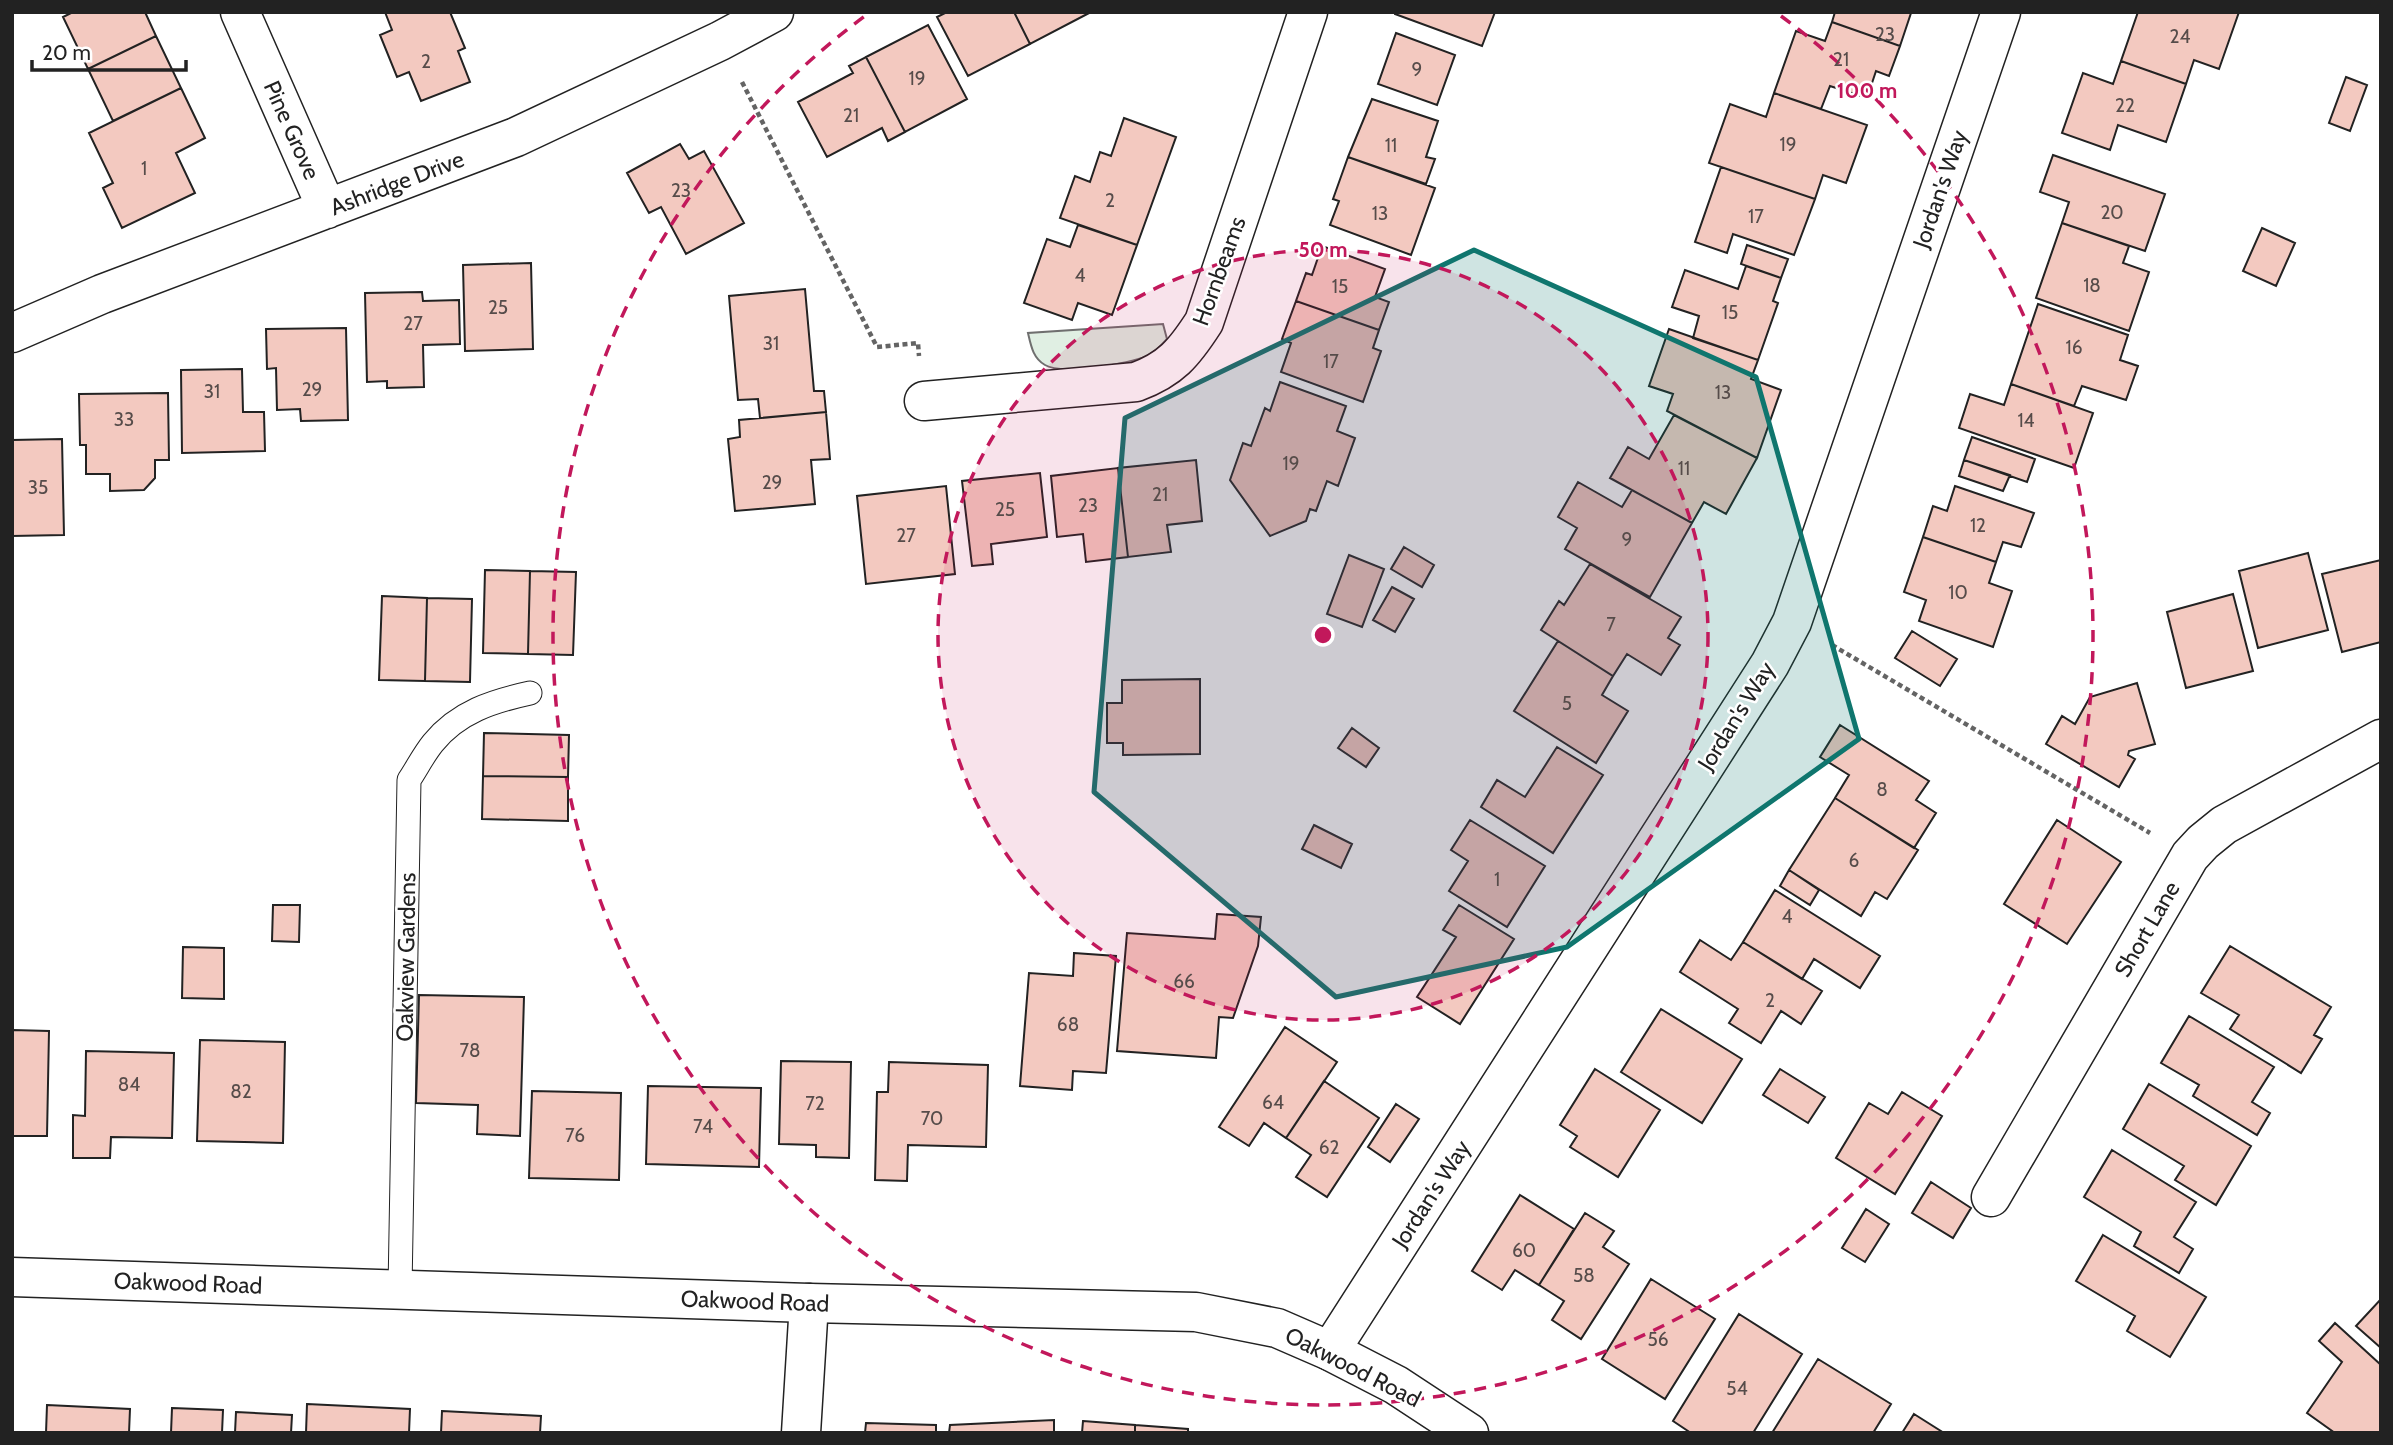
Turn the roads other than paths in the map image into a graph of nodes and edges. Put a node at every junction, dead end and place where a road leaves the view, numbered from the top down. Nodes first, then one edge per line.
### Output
1 (240, 12) edge
2 (774, 12) edge
3 (1308, 12) edge
4 (2001, 12) edge
5 (327, 209) junction
6 (12, 333) edge
7 (924, 401) road end
8 (530, 693) dead end
9 (2381, 739) edge
10 (1991, 1197) dead end
11 (12, 1277) edge
12 (400, 1290) junction
13 (809, 1303) junction
14 (1330, 1351) junction
15 (801, 1433) edge
16 (1469, 1433) edge

1 - 5 street, Pine Grove
2 - 5 street, Ashridge Drive
3 - 7 street, Hornbeams
4 - 14 street, Jordan's Way
5 - 6 street, Ashridge Drive
8 - 12 lane, Oakview Gardens
9 - 10 street, Short Lane
11 - 12 street, Oakwood Road
12 - 13 street, Oakwood Road
13 - 14 street, Oakwood Road
13 - 15 street
14 - 16 street, Oakwood Road

